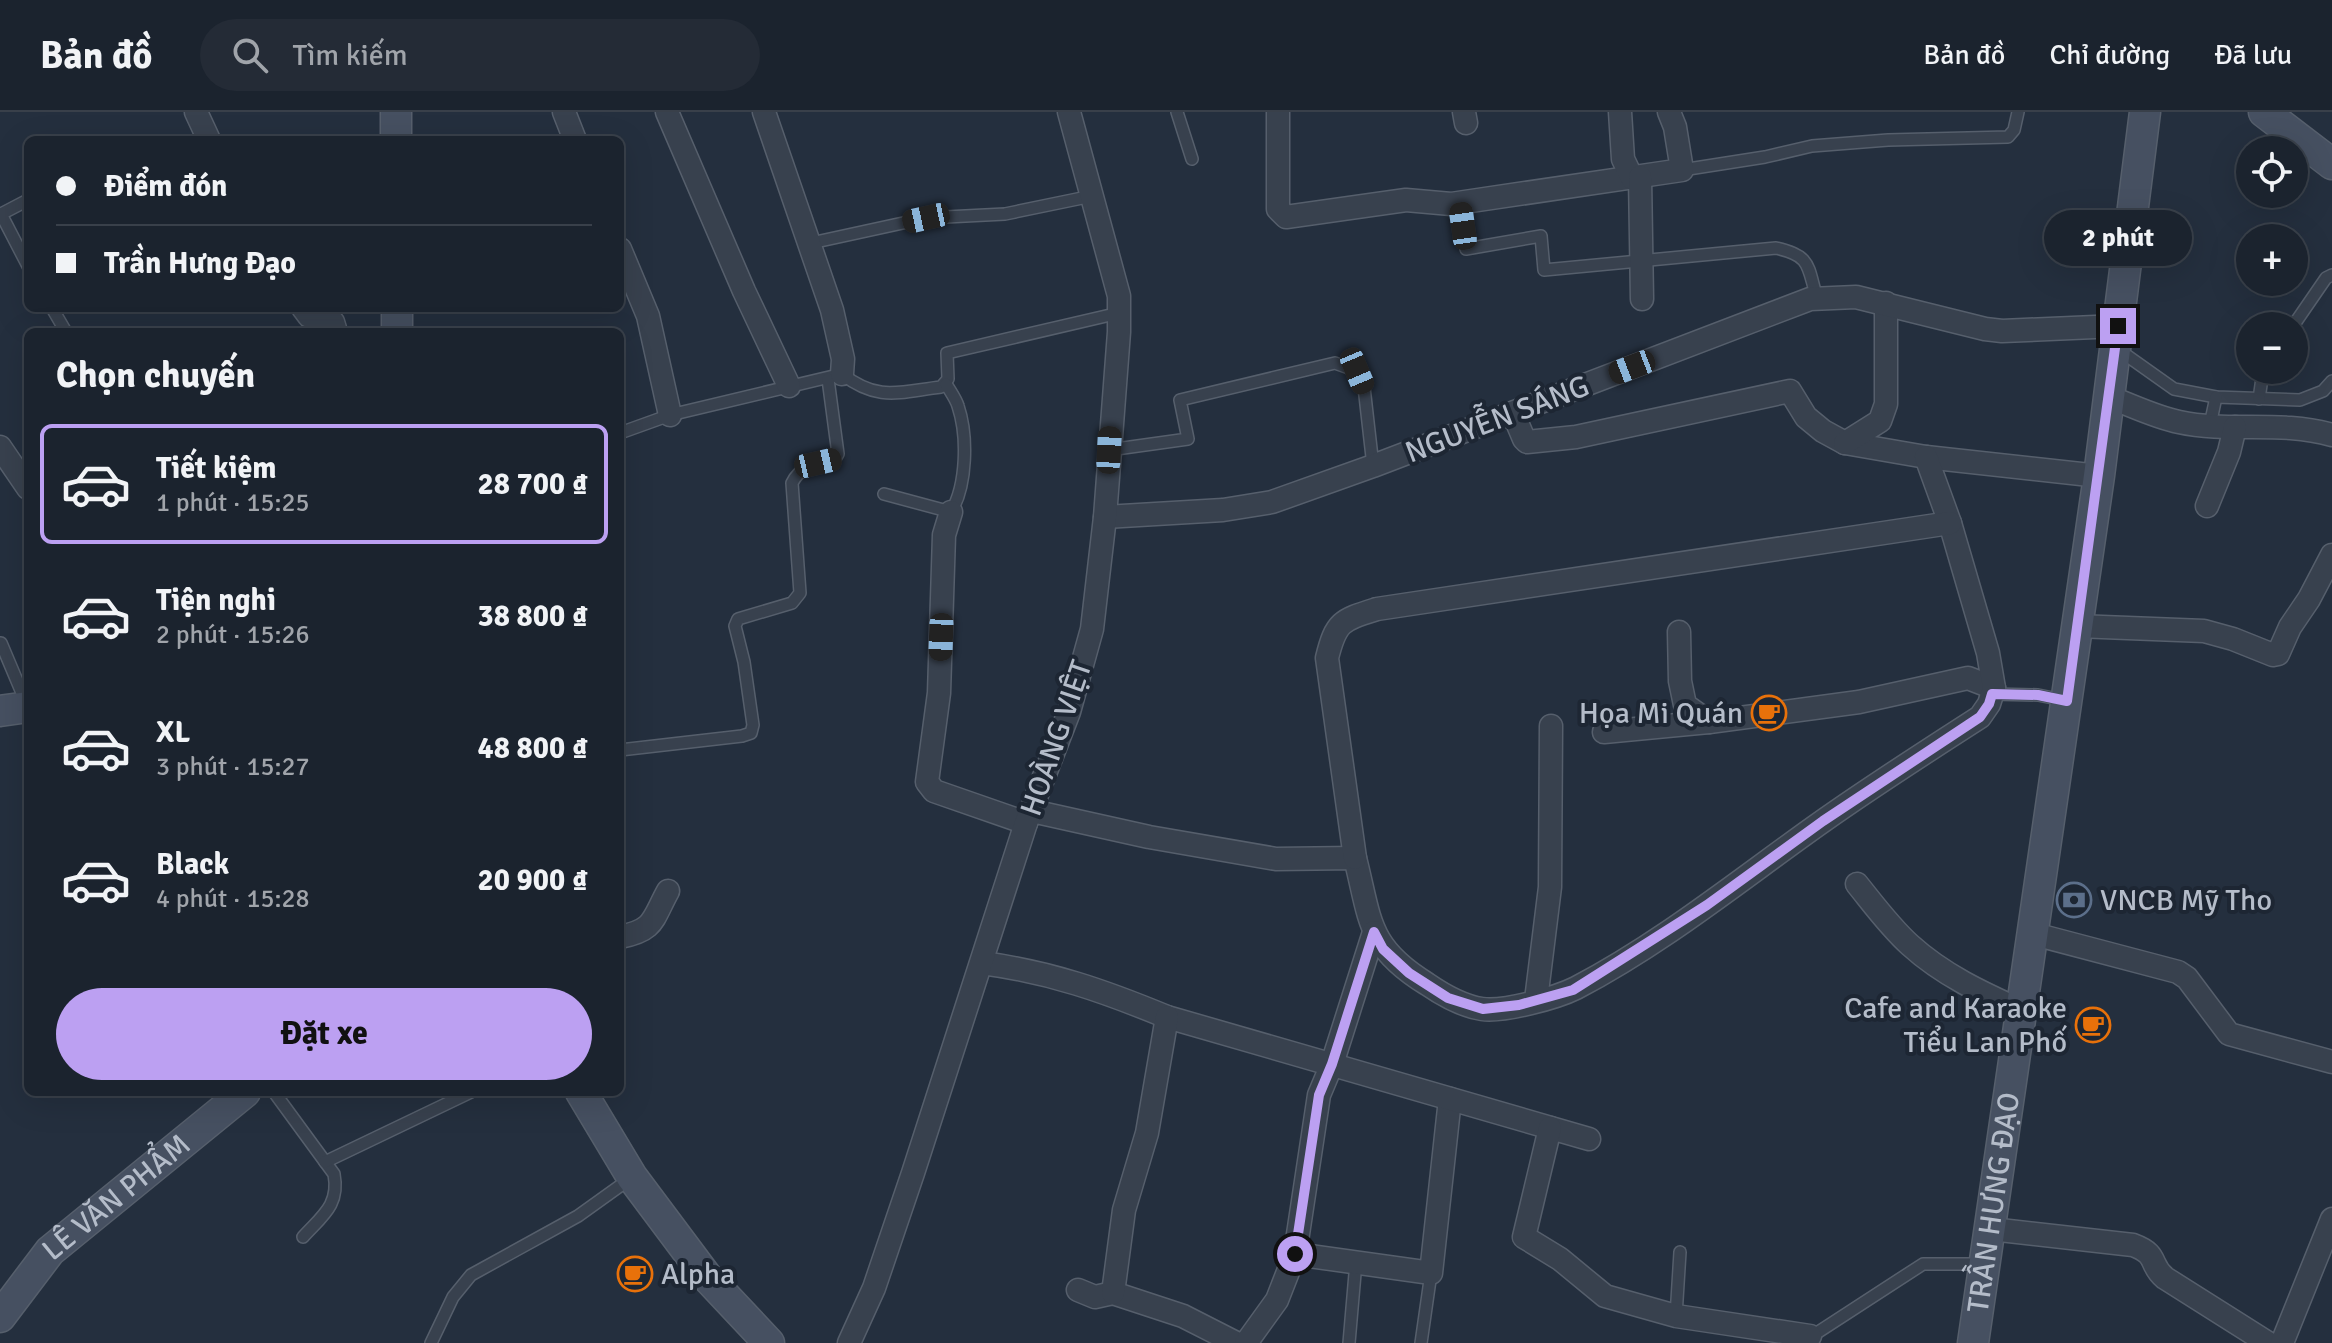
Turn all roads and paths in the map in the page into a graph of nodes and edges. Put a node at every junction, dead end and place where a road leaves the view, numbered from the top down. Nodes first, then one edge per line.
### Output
1 (196, 112) edge
2 (396, 112) edge
3 (564, 112) edge
4 (667, 112) edge
5 (764, 112) edge
6 (1069, 112) edge
7 (1177, 112) edge
8 (1278, 112) edge
9 (1620, 112) edge
10 (1669, 112) edge
11 (2018, 112) edge
12 (2145, 112) edge
13 (2264, 112) edge
14 (207, 136) edge
15 (396, 136) edge
16 (573, 136) edge
17 (1192, 159) dead end
18 (2332, 164) edge
19 (1682, 170) junction
20 (1636, 177) junction
21 (1092, 196) junction
22 (24, 202) edge
23 (1459, 203) junction
24 (0, 214) edge
25 (811, 243) junction
26 (24, 259) edge
27 (624, 259) edge
28 (1641, 261) junction
29 (2332, 275) edge
30 (1817, 298) junction
31 (1642, 299) dead end
32 (1886, 303) junction
33 (306, 312) edge
34 (2303, 312) edge
35 (1119, 313) junction
36 (335, 328) edge
37 (2116, 337) junction
38 (835, 376) junction
39 (2332, 381) edge
40 (946, 384) junction
41 (2261, 384) edge
42 (789, 386) junction
43 (2109, 397) junction
44 (2216, 397) junction
45 (2259, 399) junction
46 (1513, 413) junction
47 (670, 415) junction
48 (2210, 425) junction
49 (2235, 427) junction
50 (624, 432) edge
51 (2332, 435) edge
52 (1845, 443) junction
53 (0, 447) edge
54 (1109, 450) junction
55 (1926, 457) junction
56 (1373, 466) junction
57 (2099, 476) junction
58 (24, 477) edge
59 (884, 494) dead end
60 (2207, 506) dead end
61 (951, 512) junction
62 (1105, 517) junction
63 (1950, 523) junction
64 (2332, 555) edge
65 (2077, 626) junction
66 (1679, 632) dead end
67 (1, 643) edge
68 (1993, 691) junction
69 (24, 698) edge
70 (2067, 701) junction
71 (24, 708) edge
72 (0, 711) edge
73 (1709, 722) junction
74 (1551, 726) dead end
75 (1604, 732) dead end
76 (624, 750) edge
77 (1029, 817) junction
78 (1355, 858) junction
79 (1857, 884) dead end
80 (668, 891) dead end
81 (1374, 932) junction
82 (2034, 934) junction
83 (624, 936) edge
84 (982, 963) junction
85 (1536, 1000) junction
86 (2022, 1011) junction
87 (1167, 1017) junction
88 (2332, 1062) edge
89 (1332, 1064) junction
90 (240, 1096) edge
91 (277, 1096) edge
92 (463, 1096) edge
93 (583, 1096) edge
94 (1450, 1099) junction
95 (1550, 1128) junction
96 (1589, 1139) dead end
97 (325, 1162) junction
98 (632, 1177) junction
99 (2332, 1219) edge
100 (1991, 1229) junction
101 (303, 1237) dead end
102 (1680, 1252) dead end
103 (1295, 1254) junction
104 (1356, 1262) junction
105 (1983, 1264) junction
106 (1431, 1273) junction
107 (1078, 1290) dead end
108 (1113, 1293) junction
109 (0, 1316) edge
110 (1676, 1316) junction
111 (742, 1330) edge
112 (1806, 1340) edge
113 (431, 1343) edge
114 (769, 1343) edge
115 (849, 1343) edge
116 (1236, 1343) edge
117 (1246, 1343) edge
118 (1349, 1343) edge
119 (1421, 1343) edge
120 (1973, 1343) edge
121 (2268, 1343) edge
122 (2282, 1343) edge

1 - 14 street
2 - 15 street
3 - 16 street
4 - 42 street
5 - 25 street
6 - 21 street, HOÀNG VIỆT
7 - 17 lane
8 - 23 street
9 - 20 street
10 - 19 street
11 - 19 lane
12 - 37 street, TRẦN HƯNG ĐẠO
13 - 18 street
19 - 20 street
20 - 23 street
20 - 28 street
21 - 25 lane
21 - 35 street, HOÀNG VIỆT
22 - 24 lane
23 - 28 lane
24 - 26 lane
25 - 38 street
27 - 47 street
28 - 30 lane
28 - 31 street
29 - 34 lane
30 - 32 street, NGUYỄN SÁNG
30 - 46 street, NGUYỄN SÁNG
32 - 37 street, NGUYỄN SÁNG
32 - 52 street
33 - 36 street
35 - 40 lane
35 - 54 street, HOÀNG VIỆT
37 - 43 street, TRẦN HƯNG ĐẠO
37 - 44 lane
38 - 40 lane
38 - 42 lane
38 - 76 lane
39 - 45 lane
40 - 61 lane
41 - 45 lane
42 - 47 lane
43 - 48 street
43 - 57 street, TRẦN HƯNG ĐẠO
44 - 45 lane
44 - 48 lane
46 - 52 street
46 - 56 street, NGUYỄN SÁNG
47 - 50 lane
48 - 49 street
49 - 51 street
49 - 60 street
52 - 55 street
53 - 58 street
54 - 56 lane
54 - 62 street, HOÀNG VIỆT
55 - 57 street
55 - 63 street
56 - 62 street, NGUYỄN SÁNG
57 - 65 street, TRẦN HƯNG ĐẠO
59 - 61 lane
61 - 77 street
62 - 77 street, HOÀNG VIỆT
63 - 68 street
63 - 78 street
64 - 65 street
65 - 70 street, TRẦN HƯNG ĐẠO
66 - 73 street
67 - 69 lane
68 - 70 lane
68 - 73 street
68 - 85 street
70 - 82 street, TRẦN HƯNG ĐẠO
71 - 72 street
73 - 75 street
74 - 85 street
77 - 78 street
77 - 84 street, HOÀNG VIỆT
78 - 81 street
79 - 86 street
80 - 83 street
81 - 85 street
81 - 89 street
82 - 86 street, TRẦN HƯNG ĐẠO
82 - 88 street
84 - 87 street
84 - 115 street, HOÀNG VIỆT
86 - 100 street, TRẦN HƯNG ĐẠO
87 - 89 street
87 - 108 street
89 - 94 street
89 - 103 street
90 - 109 street, LÊ VĂN PHẨM
91 - 97 lane
92 - 97 lane
93 - 98 street
94 - 95 street
94 - 106 street
95 - 96 street
95 - 110 street
97 - 101 lane
98 - 111 street
98 - 113 lane
99 - 122 street
100 - 105 street, TRẦN HƯNG ĐẠO
100 - 121 street
102 - 110 lane
103 - 104 street
103 - 117 street
104 - 106 street
104 - 118 lane
105 - 112 lane
105 - 120 street, TRẦN HƯNG ĐẠO
106 - 119 lane
107 - 108 street
108 - 116 street
110 - 112 street
111 - 114 street

